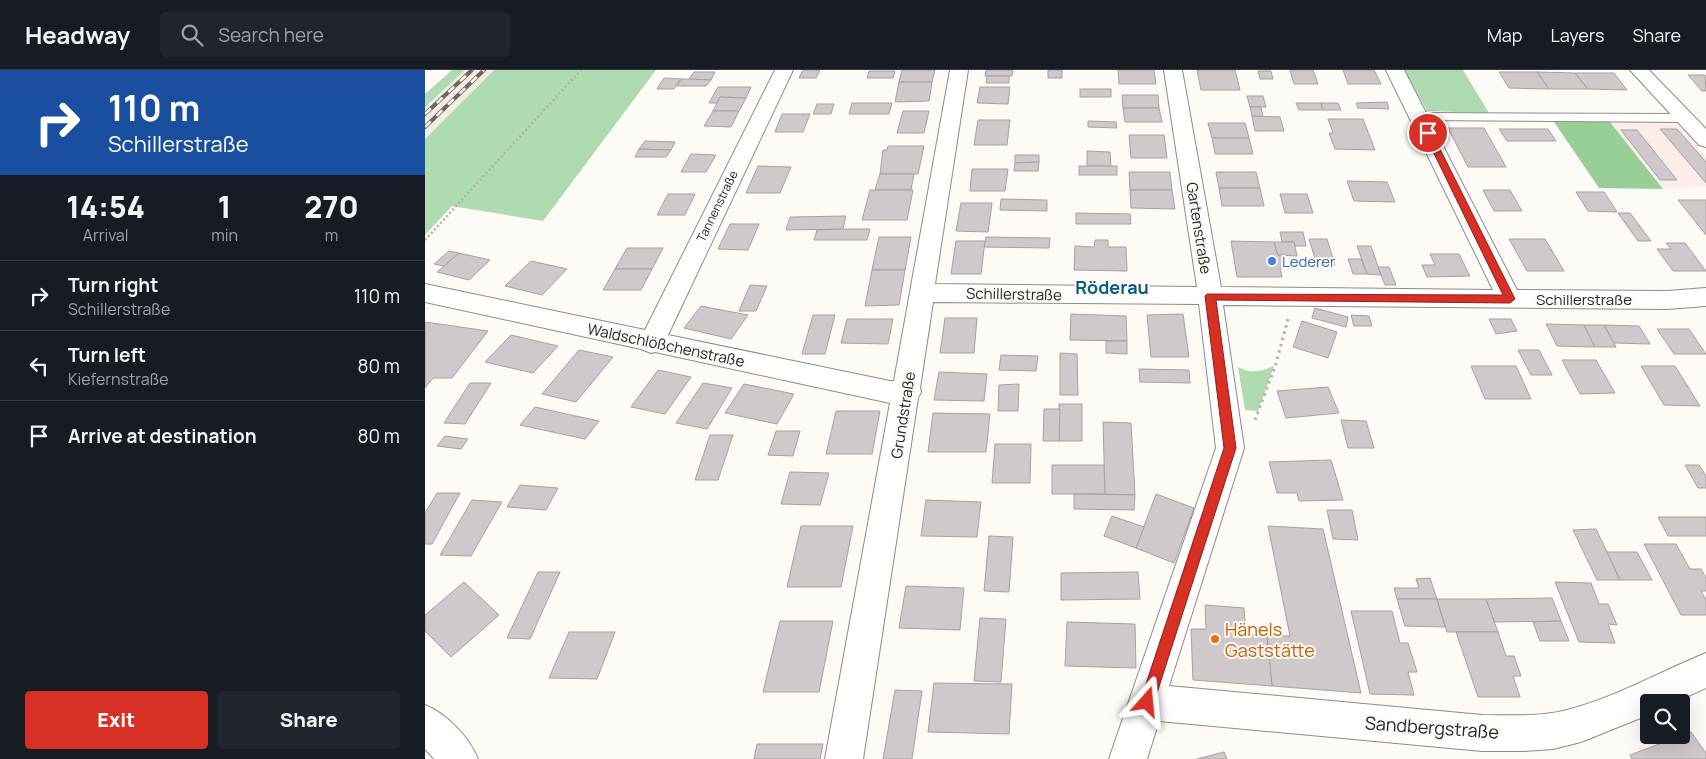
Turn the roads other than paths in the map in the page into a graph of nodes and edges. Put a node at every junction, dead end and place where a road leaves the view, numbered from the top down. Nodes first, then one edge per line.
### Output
1 (784, 70) edge
2 (959, 70) edge
3 (1173, 70) edge
4 (1395, 70) edge
5 (1639, 70) edge
6 (1420, 116) junction
7 (1684, 118) junction
8 (1706, 141) edge
9 (425, 293) edge
10 (921, 293) junction
11 (1210, 296) junction
12 (1706, 297) edge
13 (1510, 299) junction
14 (651, 342) junction
15 (907, 392) junction
16 (1706, 670) edge
17 (1147, 702) junction
18 (425, 723) edge
19 (459, 759) edge
20 (844, 759) edge
21 (1128, 759) edge

1 - 14 street, Tannenstraße
2 - 10 street, Grundstraße
3 - 11 street, Gartenstraße
4 - 6 street
5 - 7 street
6 - 7 lane
6 - 13 street
7 - 8 street
9 - 14 street, Waldschlößchenstraße
10 - 11 street, Schillerstraße
10 - 15 street, Grundstraße
11 - 13 street, Schillerstraße
11 - 17 street, Gartenstraße
12 - 13 street, Schillerstraße
14 - 15 street, Waldschlößchenstraße
15 - 20 street, Grundstraße
16 - 17 street, Sandbergstraße
17 - 21 street, Gartenstraße
18 - 19 street

